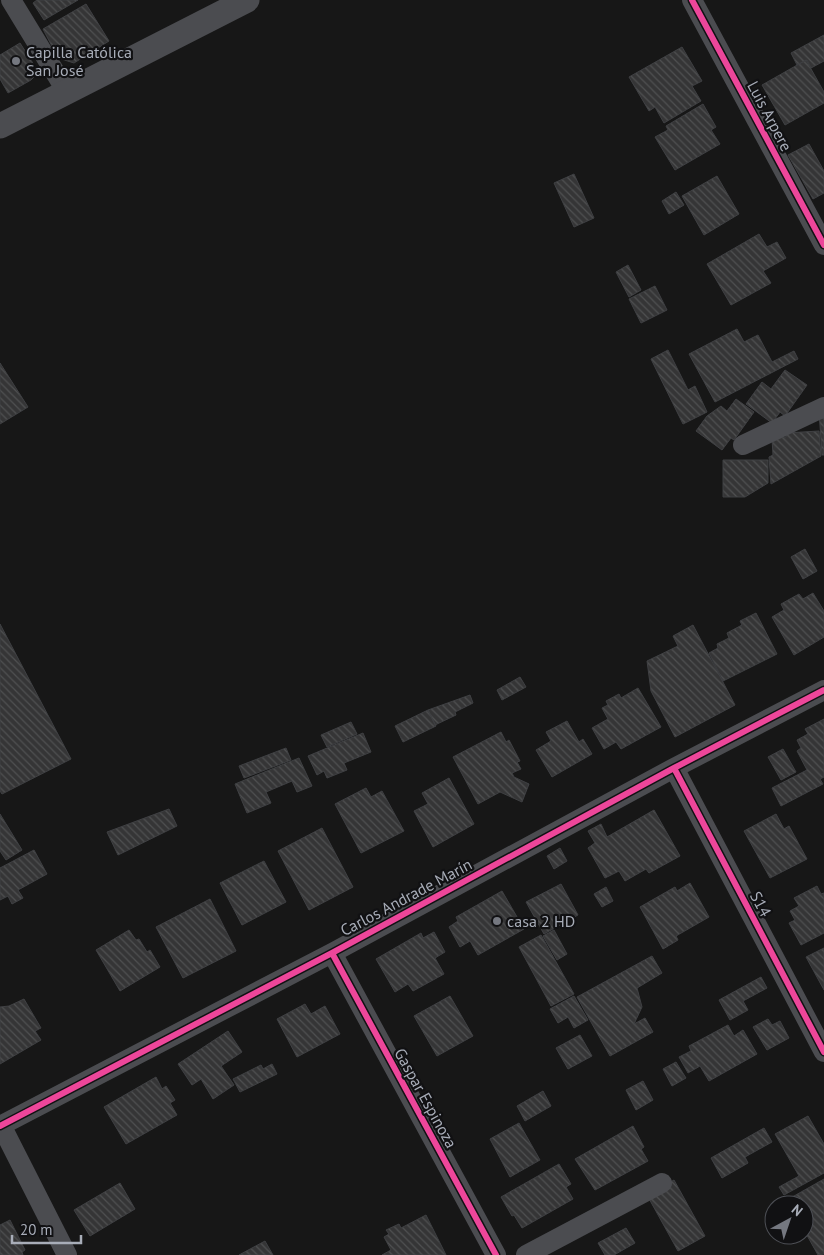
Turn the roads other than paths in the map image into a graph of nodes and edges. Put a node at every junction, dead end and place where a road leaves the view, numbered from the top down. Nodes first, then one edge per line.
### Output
1 (12, 0) edge
2 (247, 0) edge
3 (692, 0) edge
4 (67, 92) junction
5 (0, 126) edge
6 (824, 245) edge
7 (824, 407) edge
8 (743, 445) dead end
9 (824, 690) edge
10 (674, 768) junction
11 (332, 953) junction
12 (824, 1052) edge
13 (0, 1126) edge
14 (662, 1183) dead end
15 (67, 1255) edge
16 (496, 1255) edge
17 (526, 1255) edge

1 - 4 street
2 - 4 street
3 - 6 street, Luis Arpere
4 - 5 street
7 - 8 street
9 - 10 street, Carlos Andrade Marín
10 - 11 street, Carlos Andrade Marín
10 - 12 street, S14
11 - 13 street, Carlos Andrade Marín
11 - 16 street, Gaspar Espinoza
13 - 15 street
14 - 17 street

